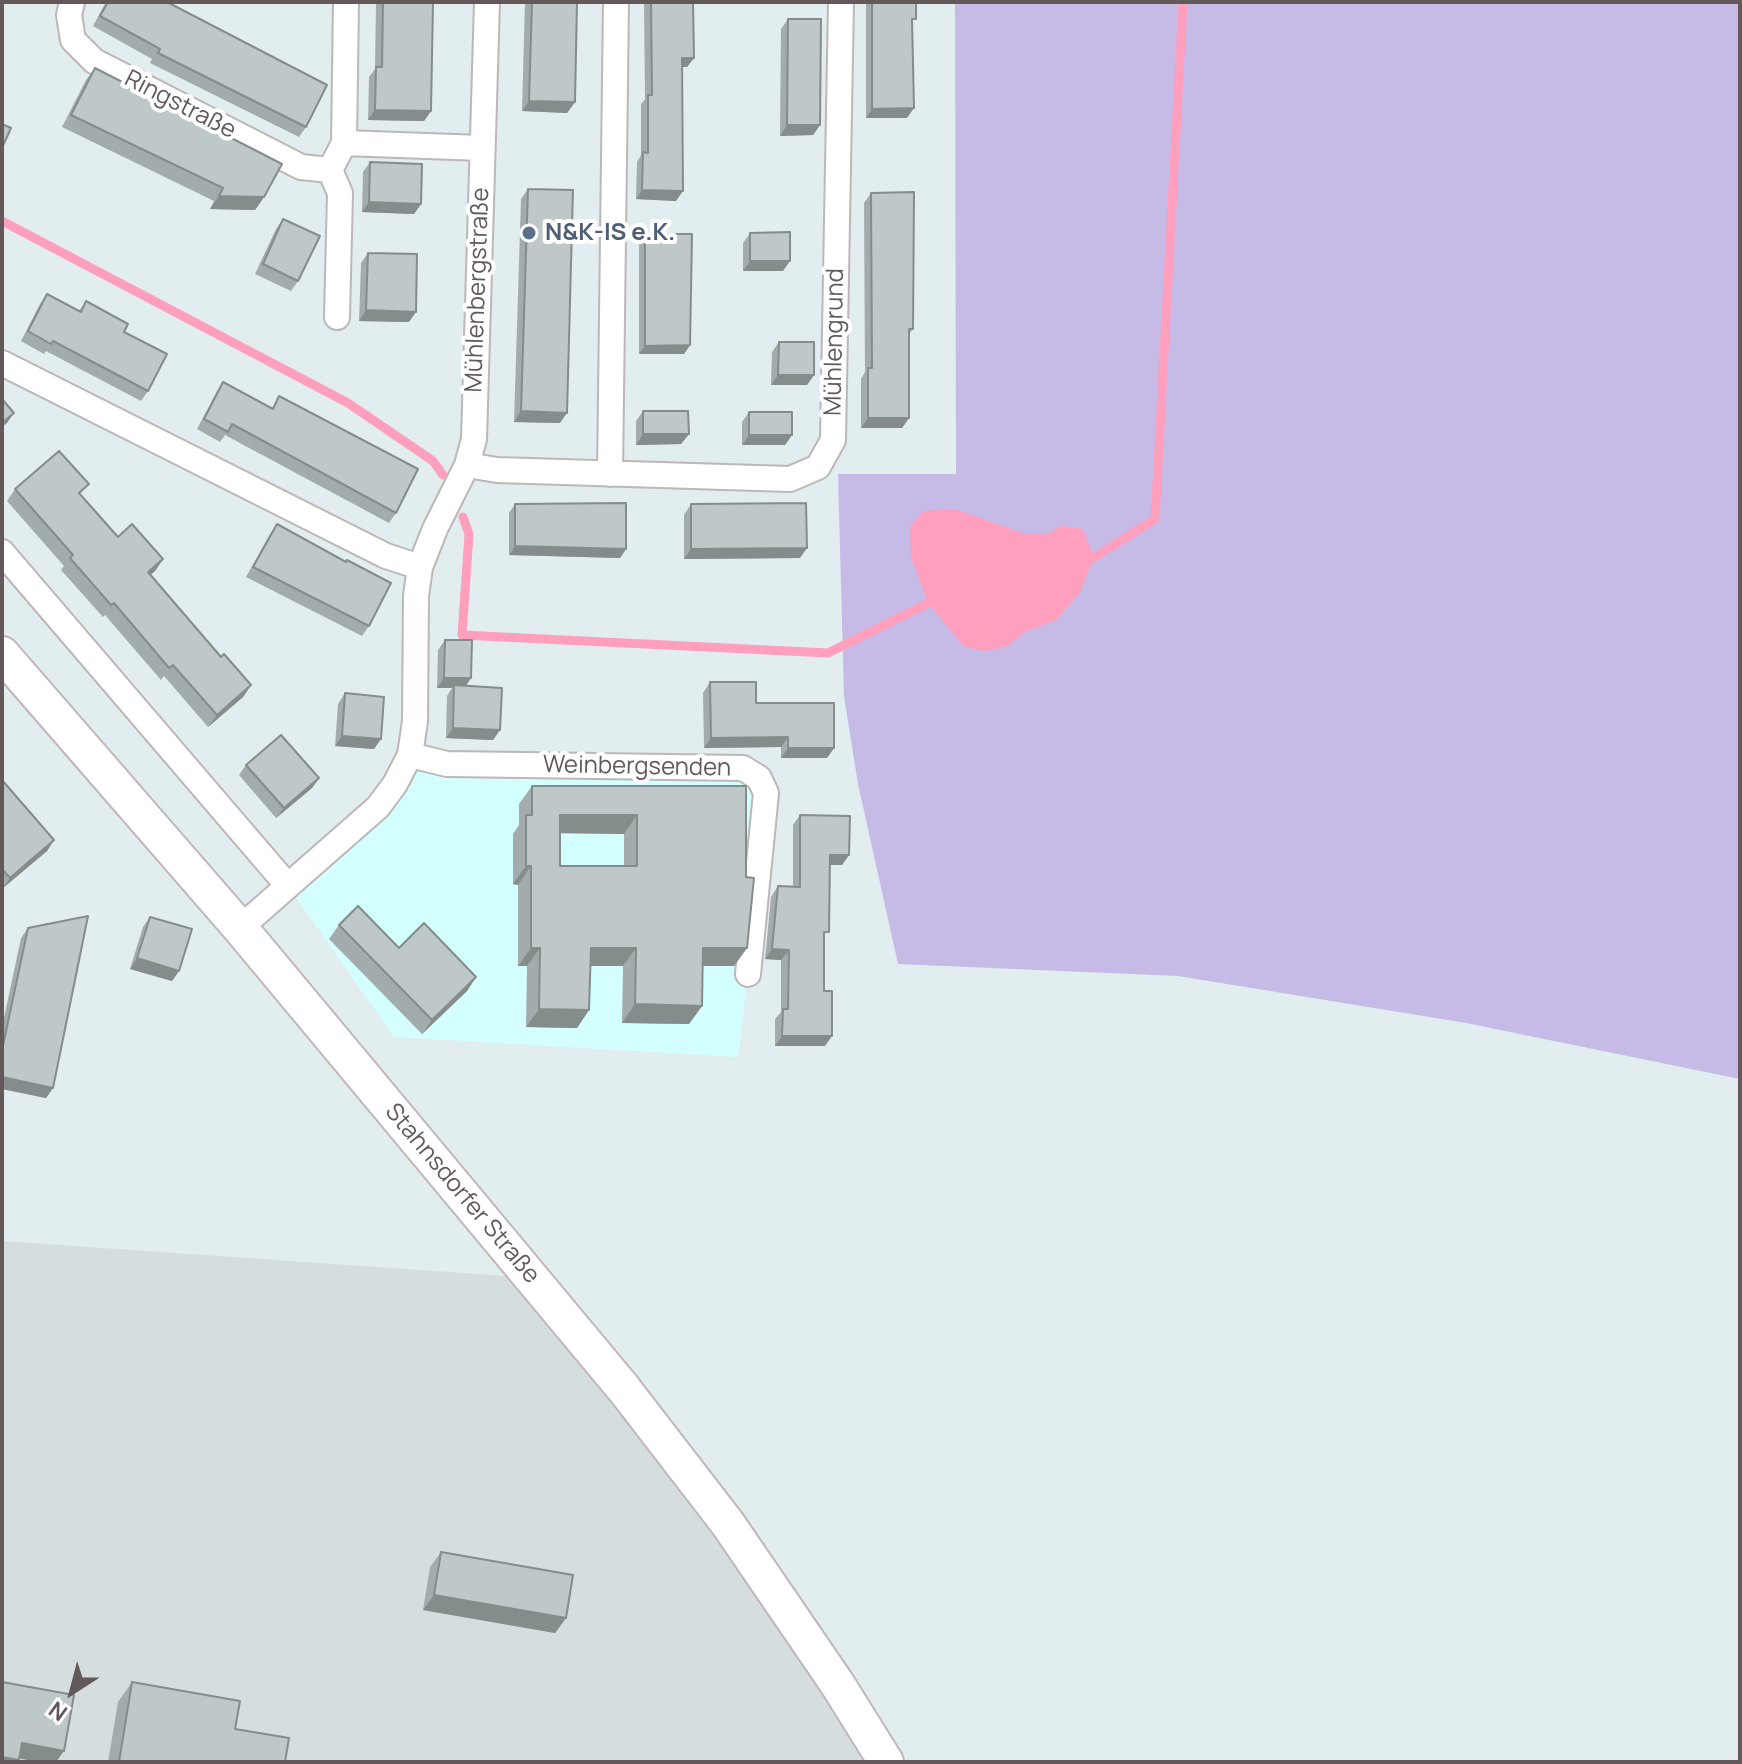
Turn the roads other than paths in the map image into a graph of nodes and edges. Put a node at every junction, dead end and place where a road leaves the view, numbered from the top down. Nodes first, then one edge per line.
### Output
1 (72, 2) edge
2 (346, 2) edge
3 (487, 2) edge
4 (616, 2) edge
5 (841, 2) edge
6 (344, 143) junction
7 (482, 148) junction
8 (330, 170) junction
9 (337, 317) dead end
10 (2, 363) edge
11 (467, 465) junction
12 (610, 474) junction
13 (2, 552) edge
14 (420, 567) junction
15 (2, 654) edge
16 (410, 755) junction
17 (288, 886) junction
18 (240, 928) junction
19 (748, 974) edge
20 (886, 1762) edge

1 - 8 street, Ringstraße
2 - 6 street
3 - 7 street, Mühlenbergstraße
4 - 12 street
5 - 12 street, Mühlengrund
6 - 7 street
6 - 8 street
7 - 11 street, Mühlenbergstraße
8 - 9 street
10 - 14 street
11 - 12 street, Mühlengrund
11 - 14 street, Mühlenbergstraße
13 - 17 street
14 - 16 street, Mühlenbergstraße
15 - 18 street, Stahnsdorfer Straße
16 - 17 street, Mühlenbergstraße
16 - 19 street, Weinbergsenden
17 - 18 street, Mühlenbergstraße
18 - 20 street, Stahnsdorfer Straße

